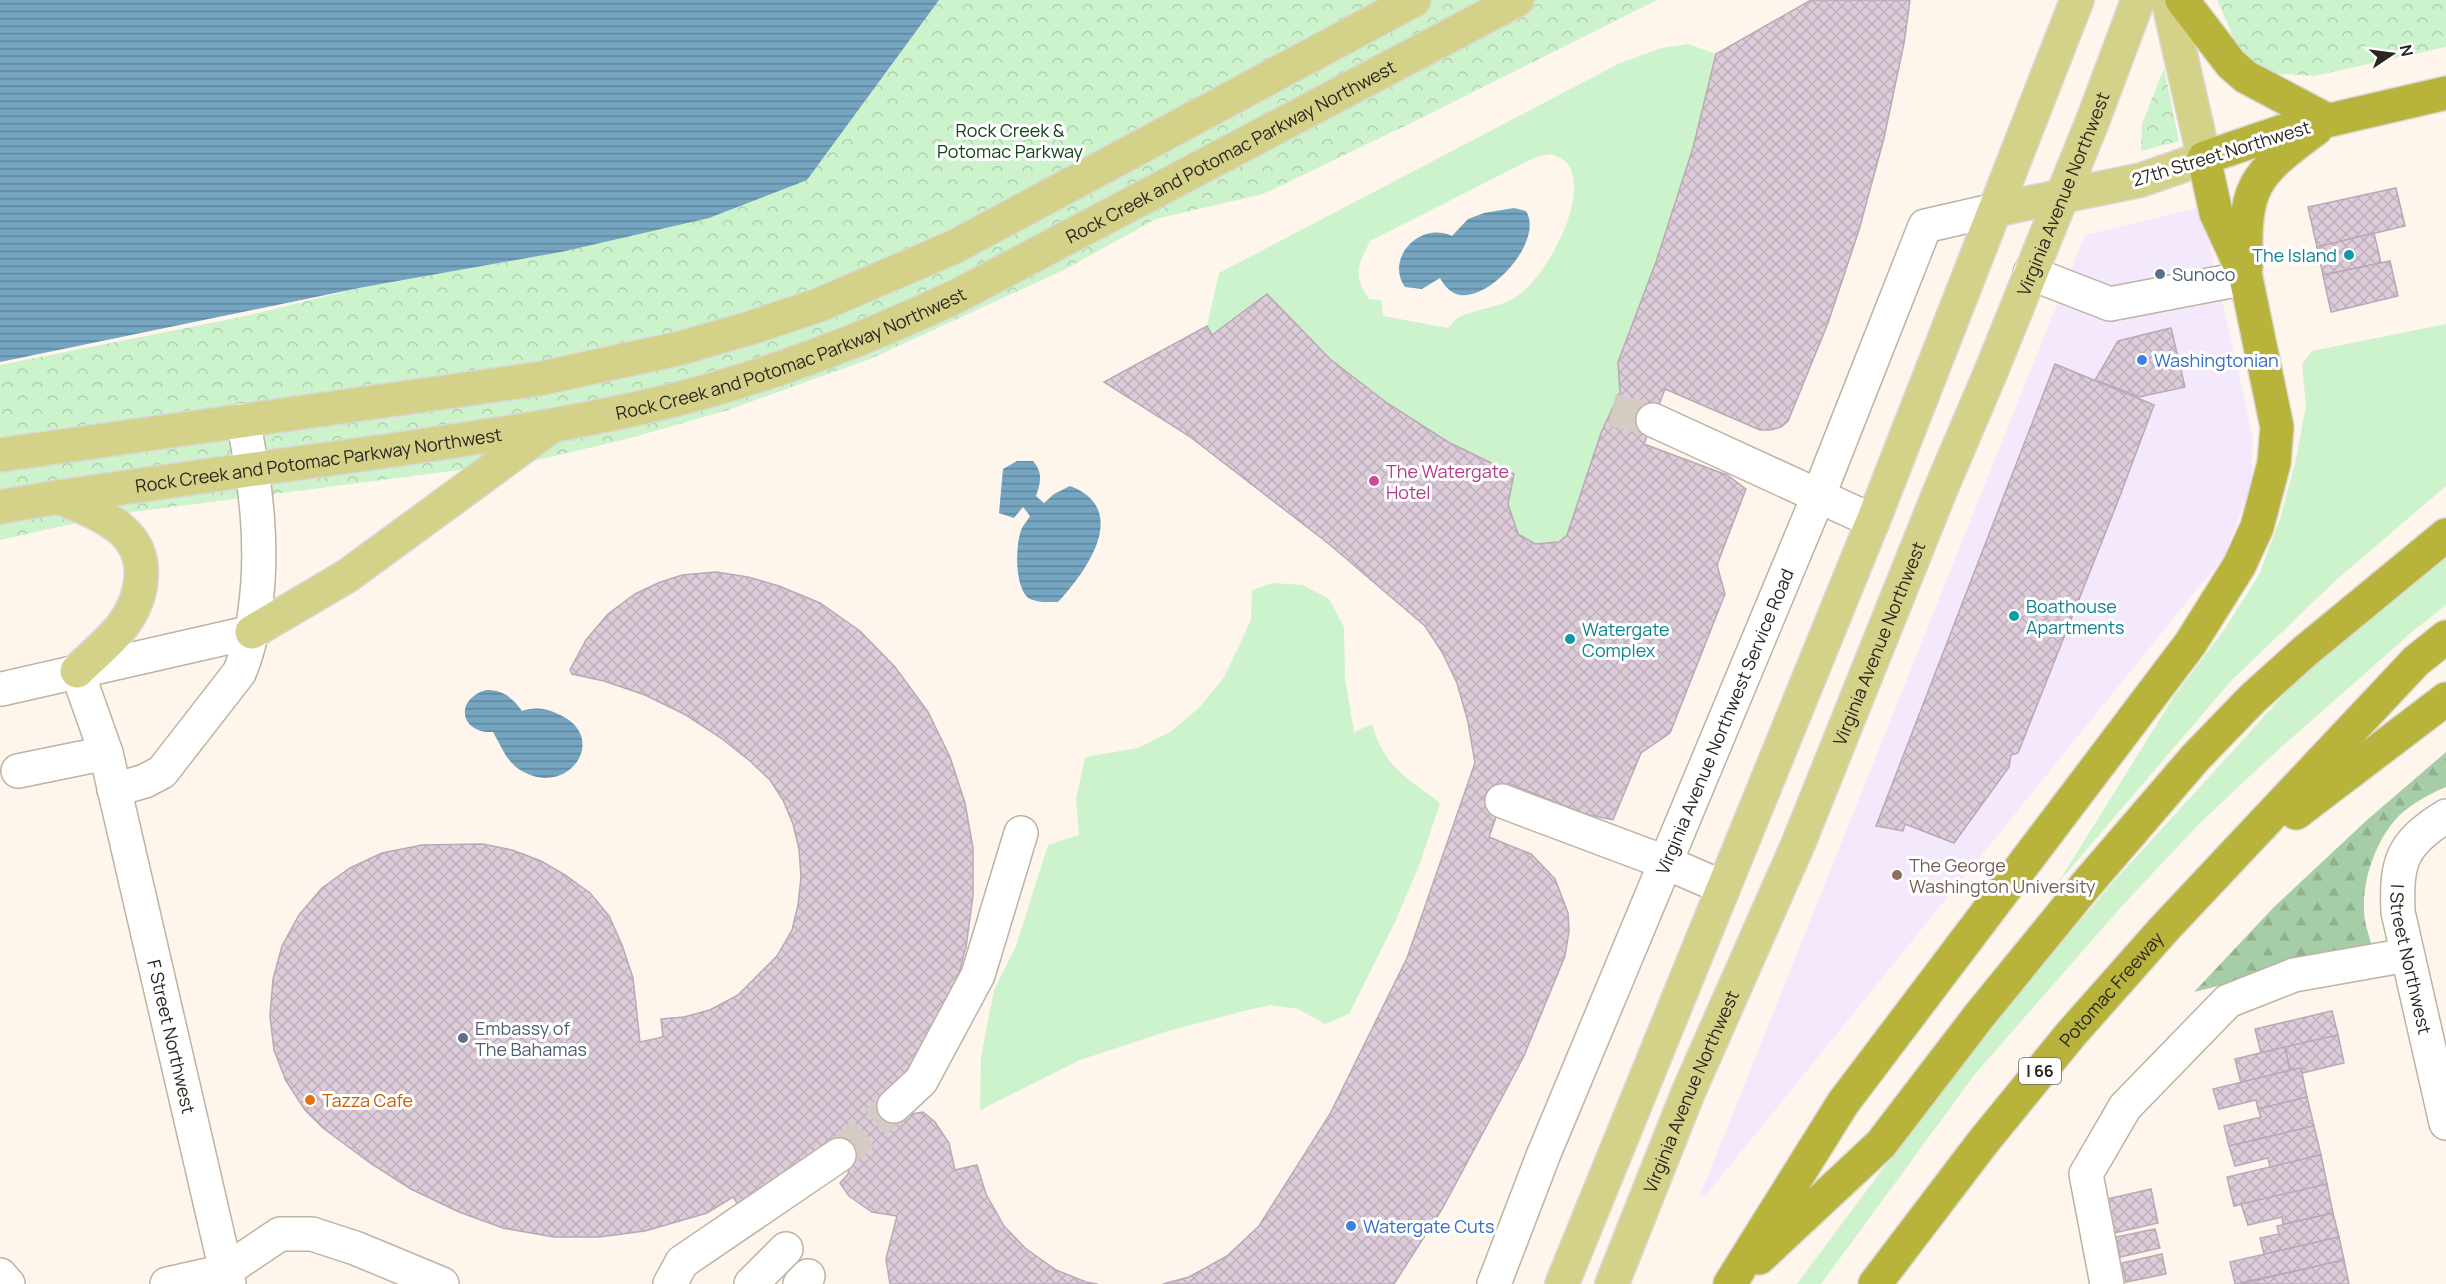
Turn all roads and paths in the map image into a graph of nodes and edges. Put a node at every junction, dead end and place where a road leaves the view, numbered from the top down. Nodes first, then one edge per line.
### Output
1 (1414, 0) edge
2 (1517, 0) edge
3 (2077, 0) edge
4 (2138, 0) edge
5 (2168, 0) edge
6 (2182, 0) edge
7 (2446, 93) edge
8 (2327, 120) junction
9 (2204, 158) junction
10 (2061, 196) junction
11 (1995, 210) junction
12 (2031, 273) junction
13 (2246, 278) junction
14 (243, 420) junction
15 (1653, 420) tunnel mouth
16 (555, 424) junction
17 (0, 455) edge
18 (253, 469) junction
19 (58, 497) junction
20 (1818, 497) junction
21 (0, 507) edge
22 (1873, 521) junction
23 (2446, 535) edge
24 (252, 632) junction
25 (2446, 638) edge
26 (77, 671) junction
27 (2, 689) dead end
28 (2446, 699) edge
29 (106, 753) junction
30 (18, 771) dead end
31 (114, 790) junction
32 (1502, 801) dead end
33 (2446, 816) edge
34 (1021, 833) dead end
35 (1667, 863) junction
36 (2221, 871) junction
37 (1722, 887) junction
38 (2407, 955) junction
39 (894, 1106) tunnel mouth
40 (2446, 1124) edge
41 (838, 1155) tunnel mouth
42 (786, 1248) dead end
43 (0, 1275) edge
44 (234, 1280) edge
45 (8, 1284) edge
46 (167, 1284) edge
47 (442, 1284) edge
48 (670, 1284) edge
49 (751, 1284) edge
50 (1494, 1284) edge
51 (1562, 1284) edge
52 (1612, 1284) edge
53 (1731, 1284) edge
54 (1875, 1284) edge
55 (2107, 1284) edge

1 - 14 main road, Rock Creek and Potomac Parkway Northwest
2 - 16 main road, Rock Creek and Potomac Parkway Northwest
3 - 11 main road
4 - 10 main road, Virginia Avenue Northwest
5 - 9 main road
6 - 8 highway
7 - 8 highway, 27th Street Northwest
8 - 9 highway, 27th Street Northwest
8 - 13 highway
9 - 10 main road, 27th Street Northwest
9 - 13 highway
10 - 11 main road, 27th Street Northwest
10 - 12 main road, Virginia Avenue Northwest
11 - 20 street, Virginia Avenue Northwest Service Road
11 - 22 main road
12 - 13 street
12 - 52 main road, Virginia Avenue Northwest
13 - 53 highway
14 - 17 main road, Rock Creek and Potomac Parkway Northwest
14 - 18 street
15 - 20 street
16 - 18 main road, Rock Creek and Potomac Parkway Northwest
16 - 24 main road
18 - 19 main road, Rock Creek and Potomac Parkway Northwest
18 - 24 street
19 - 21 main road, Rock Creek and Potomac Parkway Northwest
19 - 26 main road
20 - 22 street
20 - 35 street, Virginia Avenue Northwest Service Road
22 - 37 main road
23 - 53 highway
24 - 26 street
24 - 31 street
25 - 36 highway
26 - 27 street
26 - 29 street, F Street Northwest
28 - 36 highway, I 66
29 - 30 street
29 - 31 street, F Street Northwest
31 - 44 street, F Street Northwest
32 - 35 street
33 - 38 street, I Street Northwest
34 - 39 street
35 - 37 street
35 - 50 street, Virginia Avenue Northwest Service Road
36 - 54 highway, Potomac Freeway / I 66
37 - 51 main road
38 - 40 street, I Street Northwest
38 - 55 street
41 - 48 street
42 - 49 street
43 - 45 street
44 - 46 street
44 - 47 street

